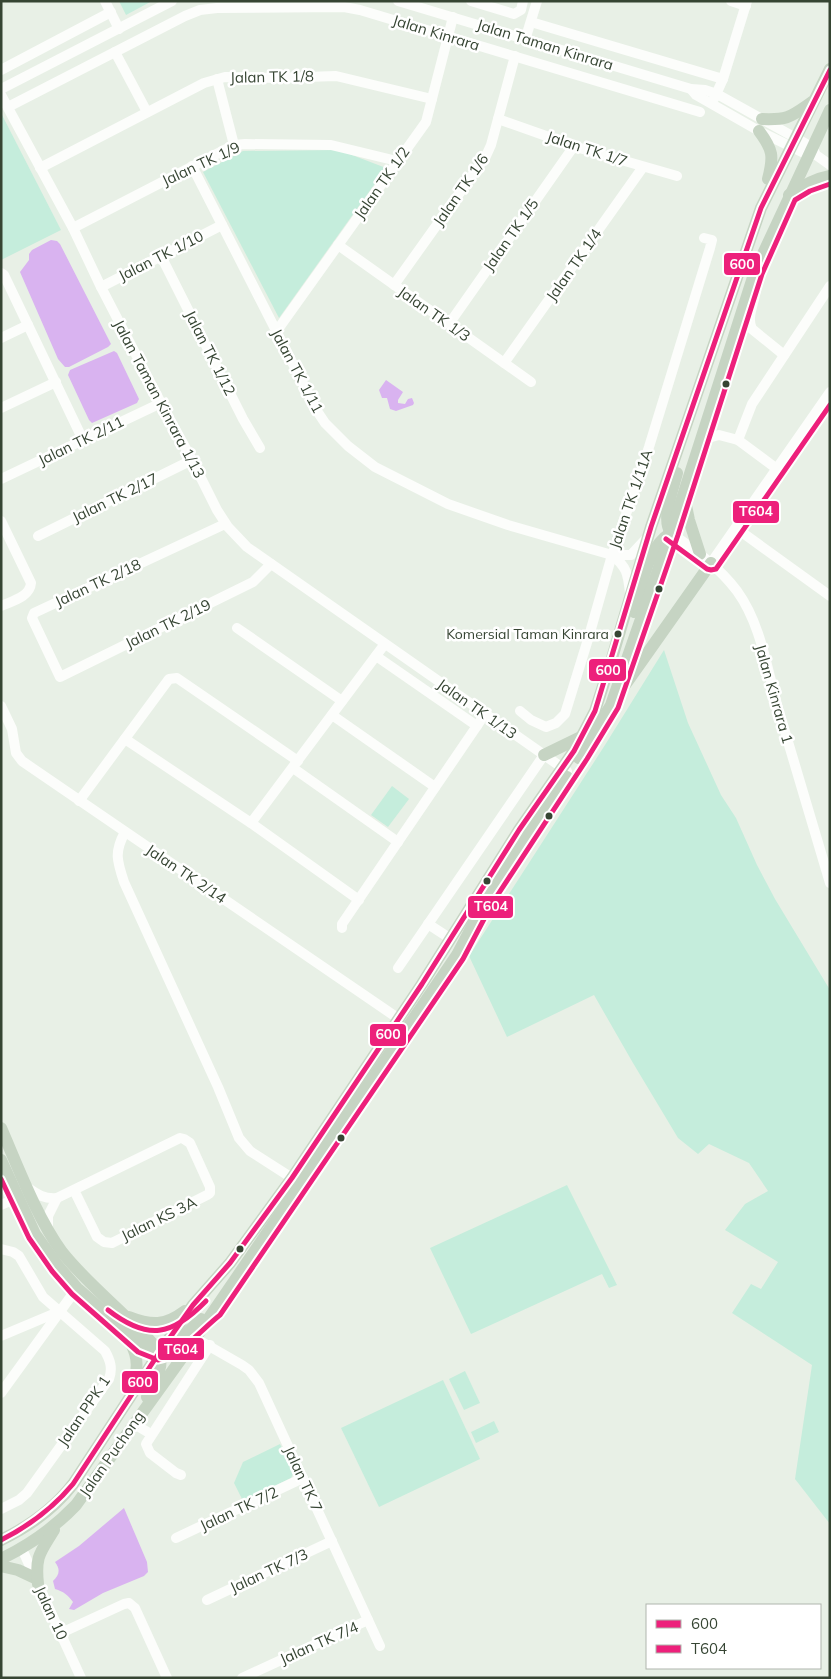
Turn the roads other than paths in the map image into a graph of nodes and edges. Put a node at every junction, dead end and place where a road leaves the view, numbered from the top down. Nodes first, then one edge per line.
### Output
1 (105, 1) edge
2 (172, 1) edge
3 (398, 1) edge
4 (472, 1) edge
5 (523, 1) edge
6 (537, 1) edge
7 (731, 1) edge
8 (747, 4) edge
9 (110, 12) junction
10 (453, 17) junction
11 (531, 22) junction
12 (119, 29) junction
13 (448, 36) junction
14 (525, 40) junction
15 (115, 52) junction
16 (515, 56) junction
17 (830, 69) edge
18 (1, 70) edge
19 (217, 79) junction
20 (724, 79) junction
21 (1, 89) edge
22 (690, 89) junction
23 (716, 94) junction
24 (1, 95) edge
25 (432, 99) junction
26 (813, 101) junction
27 (712, 104) junction
28 (8, 107) junction
29 (830, 110) edge
30 (147, 112) junction
31 (700, 112) dead end
32 (498, 119) junction
33 (760, 125) junction
34 (793, 141) junction
35 (234, 145) junction
36 (574, 146) junction
37 (812, 152) junction
38 (397, 162) junction
39 (830, 165) edge
40 (192, 166) junction
41 (643, 167) junction
42 (40, 168) junction
43 (676, 176) dead end
44 (830, 176) edge
45 (789, 195) junction
46 (761, 208) junction
47 (222, 225) junction
48 (73, 228) junction
49 (704, 238) dead end
50 (338, 245) junction
51 (161, 256) junction
52 (755, 271) junction
53 (1, 273) edge
54 (394, 285) junction
55 (830, 286) edge
56 (101, 287) junction
57 (449, 324) junction
58 (28, 325) junction
59 (276, 332) junction
60 (1, 338) edge
61 (784, 355) junction
62 (504, 363) junction
63 (56, 382) junction
64 (531, 382) dead end
65 (830, 392) edge
66 (160, 403) junction
67 (1, 408) edge
68 (683, 432) junction
69 (83, 440) junction
70 (701, 440) junction
71 (738, 440) junction
72 (260, 448) dead end
73 (192, 460) junction
74 (777, 469) junction
75 (1, 479) edge
76 (684, 493) junction
77 (1, 522) edge
78 (225, 524) junction
79 (736, 528) junction
80 (671, 533) junction
81 (38, 536) dead end
82 (647, 538) junction
83 (5, 540) edge
84 (700, 554) junction
85 (612, 555) junction
86 (711, 563) junction
87 (271, 564) junction
88 (630, 594) junction
89 (830, 596) edge
90 (1, 606) edge
91 (237, 628) dead end
92 (384, 644) junction
93 (376, 656) junction
94 (60, 677) joint
95 (342, 701) junction
96 (611, 705) junction
97 (1, 706) edge
98 (520, 711) dead end
99 (594, 711) junction
100 (485, 714) junction
101 (332, 715) junction
102 (477, 726) junction
103 (581, 737) junction
104 (125, 739) junction
105 (544, 755) junction
106 (295, 765) junction
107 (566, 771) junction
108 (435, 787) junction
109 (79, 801) junction
110 (251, 823) junction
111 (125, 832) junction
112 (398, 842) junction
113 (830, 884) edge
114 (359, 900) junction
115 (428, 924) junction
116 (342, 928) dead end
117 (451, 940) junction
118 (398, 968) dead end
119 (399, 1019) junction
120 (1, 1128) edge
121 (1, 1160) edge
122 (292, 1178) junction
123 (26, 1184) junction
124 (74, 1190) junction
125 (17, 1198) junction
126 (57, 1198) junction
127 (35, 1203) junction
128 (1, 1205) edge
129 (48, 1229) junction
130 (1, 1249) edge
131 (77, 1288) junction
132 (193, 1304) junction
133 (214, 1310) junction
134 (59, 1312) junction
135 (123, 1320) junction
136 (1, 1336) edge
137 (195, 1338) junction
138 (210, 1346) junction
139 (158, 1353) junction
140 (1, 1393) edge
141 (127, 1401) junction
142 (136, 1420) junction
143 (151, 1434) junction
144 (181, 1475) dead end
145 (303, 1478) junction
146 (60, 1502) junction
147 (1, 1509) edge
148 (58, 1524) junction
149 (176, 1538) dead end
150 (1, 1540) edge
151 (332, 1542) junction
152 (1, 1549) edge
153 (22, 1549) junction
154 (1, 1558) edge
155 (1, 1566) edge
156 (37, 1581) junction
157 (207, 1600) dead end
158 (368, 1620) junction
159 (60, 1633) junction
160 (380, 1646) dead end
161 (81, 1678) edge
162 (167, 1678) edge
163 (242, 1678) edge

1 - 9 street
2 - 12 street
3 - 10 street, Jalan Taman Kinrara
4 - 5 street
6 - 11 street
7 - 8 street
8 - 20 street
9 - 12 street
9 - 18 street
10 - 13 street, Jalan TK 1/2
10 - 14 street, Jalan Taman Kinrara
11 - 14 street
11 - 20 street
12 - 21 street
13 - 15 street, Jalan Kinrara
13 - 16 street, Jalan Kinrara
13 - 25 street, Jalan TK 1/2
14 - 22 street, Jalan Taman Kinrara
15 - 28 street, Jalan Kinrara
15 - 30 street
16 - 31 street, Jalan Kinrara
16 - 32 street, Jalan TK 1/6
17 - 26 main road, Jalan Puchong
19 - 25 street, Jalan TK 1/8
19 - 30 street, Jalan TK 1/8
19 - 35 street
20 - 23 street
22 - 23 street, Jalan Taman Kinrara
22 - 27 street, Jalan Taman Kinrara
23 - 27 street
23 - 33 street, Jalan Taman Kinrara
24 - 28 street, Jalan Taman Kinrara 1/13
25 - 38 street, Jalan TK 1/2
26 - 33 main road
26 - 34 main road, Jalan Puchong
27 - 33 street, Jalan Taman Kinrara
28 - 42 street, Jalan Taman Kinrara 1/13
29 - 37 main road, Jalan Puchong
30 - 42 street, Jalan TK 1/8
32 - 36 street, Jalan TK 1/7
32 - 54 street, Jalan TK 1/6
33 - 34 street, Jalan Taman Kinrara
33 - 46 main road
34 - 37 street, Jalan Taman Kinrara
34 - 46 main road, Jalan Puchong
35 - 38 street, Jalan TK 1/9
35 - 40 street, Jalan TK 1/9
36 - 41 street, Jalan TK 1/7
36 - 57 street, Jalan TK 1/5
37 - 39 street, Jalan Taman Kinrara
37 - 45 main road, Jalan Puchong
38 - 50 street, Jalan TK 1/2
40 - 47 street, Jalan TK 1/11
40 - 48 street, Jalan TK 1/9
41 - 43 street, Jalan TK 1/7
41 - 62 street, Jalan TK 1/4
42 - 48 street, Jalan Taman Kinrara 1/13
44 - 45 main road
45 - 52 main road, Jalan Puchong
46 - 68 main road, Jalan Puchong
47 - 51 street, Jalan TK 1/10
47 - 59 street, Jalan TK 1/11
48 - 56 street, Jalan Taman Kinrara 1/13
49 - 85 street, Jalan TK 1/11A
50 - 54 street, Jalan TK 1/3
50 - 59 street, Jalan TK 1/2
51 - 56 street, Jalan TK 1/10
51 - 72 street, Jalan TK 1/12
52 - 61 street
52 - 70 main road, Jalan Puchong
53 - 58 street
54 - 57 street, Jalan TK 1/3
55 - 61 street
56 - 66 street, Jalan Taman Kinrara 1/13
57 - 62 street, Jalan TK 1/3
58 - 60 street
58 - 63 street
59 - 85 street, Jalan TK 1/11
61 - 71 street
62 - 64 street, Jalan TK 1/3
63 - 67 street
63 - 69 street
65 - 74 street
66 - 69 street, Jalan TK 2/11
66 - 73 street, Jalan Taman Kinrara 1/13
68 - 80 main road
68 - 82 main road, Jalan Puchong
69 - 75 street, Jalan TK 2/11
70 - 71 street
70 - 76 main road, Jalan Puchong
71 - 74 street
73 - 78 street, Jalan Taman Kinrara 1/13
73 - 81 street, Jalan TK 2/17
74 - 79 street
76 - 80 main road, Jalan Puchong
76 - 84 main road
77 - 83 street
78 - 87 street, Jalan Taman Kinrara 1/13
78 - 94 street, Jalan TK 2/18
79 - 86 street
79 - 89 street
80 - 84 street, Jalan Kinrara 1
80 - 96 main road, Jalan Puchong
80 - 99 main road
82 - 85 street
82 - 88 main road, Jalan Puchong
83 - 90 street
84 - 86 street, Jalan Kinrara 1
85 - 88 street
85 - 98 street, Jalan TK 1/11A
86 - 96 main road
86 - 113 street, Jalan Kinrara 1
87 - 92 street, Jalan Taman Kinrara 1/13
87 - 94 street, Jalan TK 2/19
88 - 99 main road, Jalan Puchong
91 - 95 street
92 - 93 street
92 - 100 street, Jalan TK 1/13
93 - 95 street
93 - 102 street
95 - 101 street
96 - 107 main road, Jalan Puchong
97 - 109 street, Jalan TK 2/14
99 - 103 main road, Jalan Puchong
100 - 102 street
100 - 105 street, Jalan TK 1/13
101 - 106 street
101 - 108 street
102 - 108 street
103 - 105 main road
103 - 107 main road, Jalan Puchong
104 - 106 street
104 - 109 street
104 - 110 street
105 - 107 street, Jalan TK 1/13
105 - 115 street
106 - 110 street
106 - 112 street
107 - 117 main road, Jalan Puchong
107 - 133 main road, Jalan Puchong
108 - 112 street
109 - 111 street, Jalan TK 2/14
110 - 114 street
111 - 119 street, Jalan TK 2/14
111 - 122 street
112 - 114 street
114 - 116 street
115 - 117 street
115 - 118 street
117 - 119 main road, Jalan Puchong
119 - 122 main road, Jalan Puchong
120 - 123 main road
121 - 125 main road
122 - 132 main road, Jalan Puchong
123 - 125 street
123 - 126 street
123 - 127 main road
124 - 124 street, Jalan KS 3A
124 - 126 street, Jalan KS 3A
125 - 127 street
125 - 128 street
125 - 131 main road
126 - 129 street
127 - 129 main road
129 - 135 main road
130 - 134 street, Jalan PPK 1
131 - 134 street
131 - 135 main road
132 - 135 main road
132 - 139 main road, Jalan Puchong
133 - 137 main road, Jalan Puchong
133 - 139 main road
134 - 136 street
134 - 140 street
134 - 147 street, Jalan PPK 1
135 - 139 main road
135 - 141 main road
137 - 138 street, Jalan TK 7
137 - 142 main road, Jalan Puchong
138 - 143 street
138 - 145 street, Jalan TK 7
139 - 141 main road, Jalan Puchong
139 - 142 main road
141 - 146 main road, Jalan Puchong
142 - 143 street
142 - 148 main road, Jalan Puchong
143 - 144 street
145 - 149 street, Jalan TK 7/2
145 - 151 street, Jalan TK 7
146 - 150 main road, Jalan Puchong
146 - 153 main road
148 - 153 main road, Jalan Puchong
148 - 156 main road
151 - 157 street, Jalan TK 7/3
151 - 158 street, Jalan TK 7
152 - 153 main road
153 - 154 main road, Jalan Puchong
153 - 156 street, Jalan 10
155 - 156 main road
156 - 159 street, Jalan 10
158 - 160 street, Jalan TK 7
158 - 163 street, Jalan TK 7/4
159 - 161 street, Jalan 10
159 - 162 street

